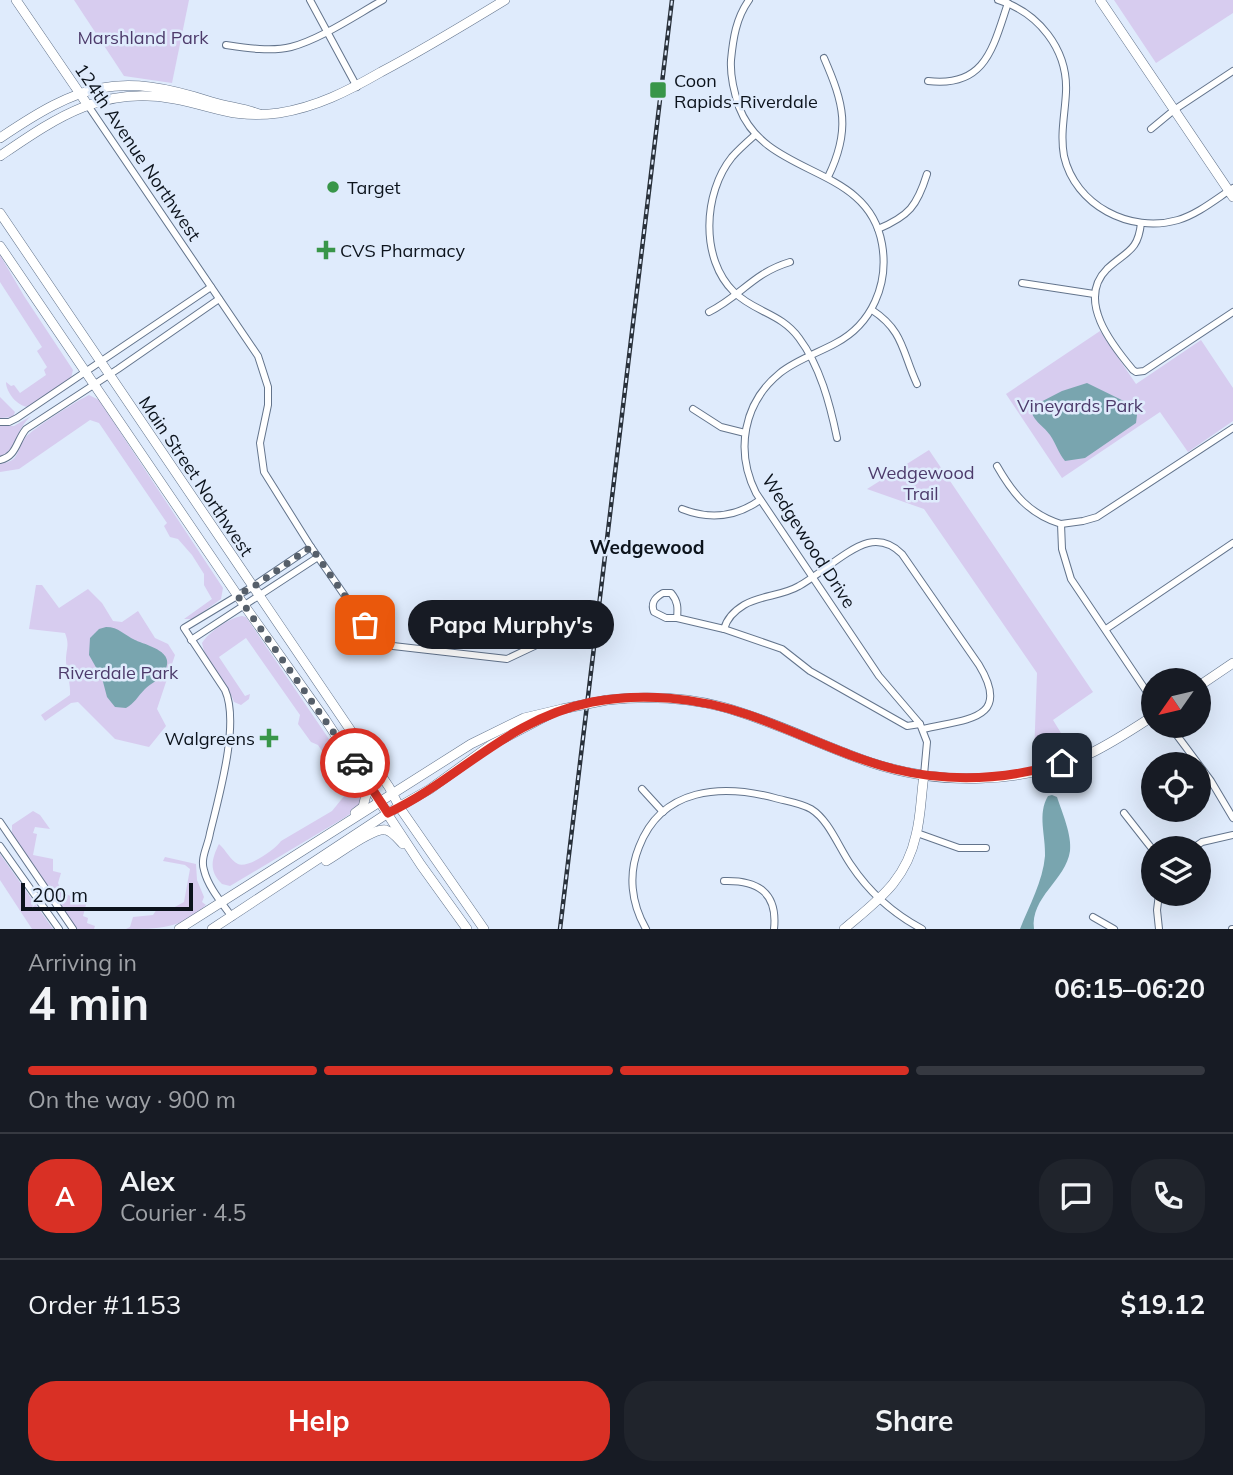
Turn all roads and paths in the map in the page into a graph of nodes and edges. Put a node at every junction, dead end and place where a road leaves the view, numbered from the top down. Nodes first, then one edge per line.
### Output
1 (16, 0) edge
2 (310, 0) edge
3 (383, 0) edge
4 (505, 0) edge
5 (749, 0) edge
6 (998, 0) edge
7 (1100, 0) edge
8 (1008, 3) junction
9 (327, 30) junction
10 (226, 45) dead end
11 (824, 58) dead end
12 (1233, 71) edge
13 (928, 81) dead end
14 (358, 87) junction
15 (79, 93) junction
16 (86, 104) junction
17 (1174, 110) junction
18 (261, 114) junction
19 (1151, 129) dead end
20 (755, 135) junction
21 (0, 138) edge
22 (0, 156) edge
23 (928, 174) dead end
24 (828, 177) junction
25 (1231, 192) edge
26 (0, 213) edge
27 (1141, 223) junction
28 (878, 229) junction
29 (0, 246) edge
30 (790, 262) dead end
31 (1023, 283) dead end
32 (211, 287) junction
33 (736, 294) junction
34 (1094, 294) junction
35 (219, 299) junction
36 (872, 310) junction
37 (709, 312) dead end
38 (1233, 312) edge
39 (809, 356) junction
40 (100, 362) junction
41 (86, 372) junction
42 (109, 375) junction
43 (94, 384) junction
44 (917, 384) dead end
45 (693, 410) dead end
46 (0, 422) edge
47 (1233, 428) edge
48 (745, 433) junction
49 (837, 438) dead end
50 (0, 460) edge
51 (997, 466) dead end
52 (760, 500) junction
53 (682, 509) dead end
54 (1061, 524) junction
55 (1233, 543) edge
56 (311, 547) junction
57 (318, 557) junction
58 (813, 578) junction
59 (253, 587) junction
60 (237, 595) junction
61 (259, 597) junction
62 (244, 605) junction
63 (677, 618) junction
64 (724, 629) junction
65 (1106, 629) junction
66 (191, 640) junction
67 (543, 642) dead end
68 (1233, 663) edge
69 (1211, 677) edge
70 (1141, 683) edge
71 (562, 709) junction
72 (326, 719) junction
73 (1141, 723) edge
74 (922, 726) junction
75 (1179, 738) edge
76 (924, 775) junction
77 (642, 789) dead end
78 (393, 794) junction
79 (381, 802) junction
80 (400, 808) junction
81 (663, 812) junction
82 (388, 813) junction
83 (1124, 813) dead end
84 (1233, 818) edge
85 (0, 822) edge
86 (332, 832) junction
87 (917, 833) junction
88 (1233, 835) edge
89 (1142, 836) edge
90 (1211, 840) edge
91 (0, 846) edge
92 (986, 848) dead end
93 (413, 852) junction
94 (302, 870) junction
95 (724, 881) dead end
96 (881, 898) junction
97 (222, 902) junction
98 (1158, 906) edge
99 (232, 917) junction
100 (1093, 917) dead end
101 (59, 929) edge
102 (73, 929) edge
103 (179, 929) edge
104 (212, 929) edge
105 (467, 929) edge
106 (484, 929) edge
107 (646, 929) edge
108 (774, 929) edge
109 (844, 929) edge
110 (922, 929) edge
111 (1114, 929) edge
112 (1159, 929) edge

1 - 15 main road, 124th Avenue Northwest
2 - 9 street
3 - 9 street
4 - 14 main road
5 - 20 street, Wedgewood Drive
6 - 8 street
7 - 17 main road
8 - 13 street
8 - 27 street
9 - 10 street
9 - 14 street
11 - 24 street
12 - 17 street
14 - 18 main road
15 - 16 main road, 124th Avenue Northwest
15 - 18 main road
15 - 21 main road
16 - 18 main road
16 - 22 main road
16 - 32 street, 124th Avenue Northwest
17 - 19 street
17 - 25 main road
20 - 24 street, Wedgewood Drive
20 - 33 street
23 - 28 street
24 - 28 street, Wedgewood Drive
25 - 27 street
26 - 40 main road, Main Street Northwest
27 - 34 street
28 - 36 street, Wedgewood Drive
29 - 41 main road, Main Street Northwest
30 - 33 street
31 - 34 street
32 - 35 street, 124th Avenue Northwest
32 - 40 street
33 - 37 street
33 - 39 street
34 - 38 street
35 - 42 street
35 - 56 street
36 - 39 street, Wedgewood Drive
36 - 44 street
39 - 48 street, Wedgewood Drive
39 - 49 street
40 - 41 street
40 - 42 main road, Main Street Northwest
41 - 43 main road, Main Street Northwest
41 - 46 street
42 - 43 street
42 - 59 main road, Main Street Northwest
43 - 50 street
43 - 60 main road, Main Street Northwest
45 - 48 street
47 - 54 street
48 - 52 street, Wedgewood Drive
51 - 54 street
52 - 53 street
52 - 58 street, Wedgewood Drive
54 - 65 street
55 - 65 street
56 - 57 street
56 - 59 street
57 - 61 street
57 - 67 street
58 - 64 street
58 - 74 street, Wedgewood Drive
58 - 74 street
59 - 60 street
59 - 61 main road, Main Street Northwest
60 - 62 main road, Main Street Northwest
60 - 66 street
61 - 62 street
61 - 78 main road, Main Street Northwest
62 - 66 street
62 - 72 main road, Main Street Northwest
63 - 63 street
63 - 64 street
64 - 74 street
65 - 70 street
66 - 97 street
68 - 69 main road
71 - 76 main road, bridge
71 - 78 main road
71 - 80 main road
72 - 79 main road, Main Street Northwest
72 - 86 main road
73 - 76 main road
74 - 76 street
75 - 84 street
76 - 87 main road
77 - 81 street
78 - 79 main road
78 - 80 main road, Main Street Northwest
79 - 82 main road, Main Street Northwest
79 - 86 main road
80 - 82 main road
80 - 106 main road, Main Street Northwest
81 - 96 street
81 - 107 street
82 - 93 main road, Main Street Northwest
82 - 94 main road
83 - 89 street
85 - 102 street
86 - 97 main road
87 - 92 street
87 - 96 main road
88 - 90 street
91 - 101 street
93 - 94 main road
93 - 105 main road, Main Street Northwest
94 - 99 main road
95 - 108 street
96 - 109 main road
96 - 110 street
97 - 99 street
97 - 103 main road
98 - 112 street
99 - 104 main road
100 - 111 street

